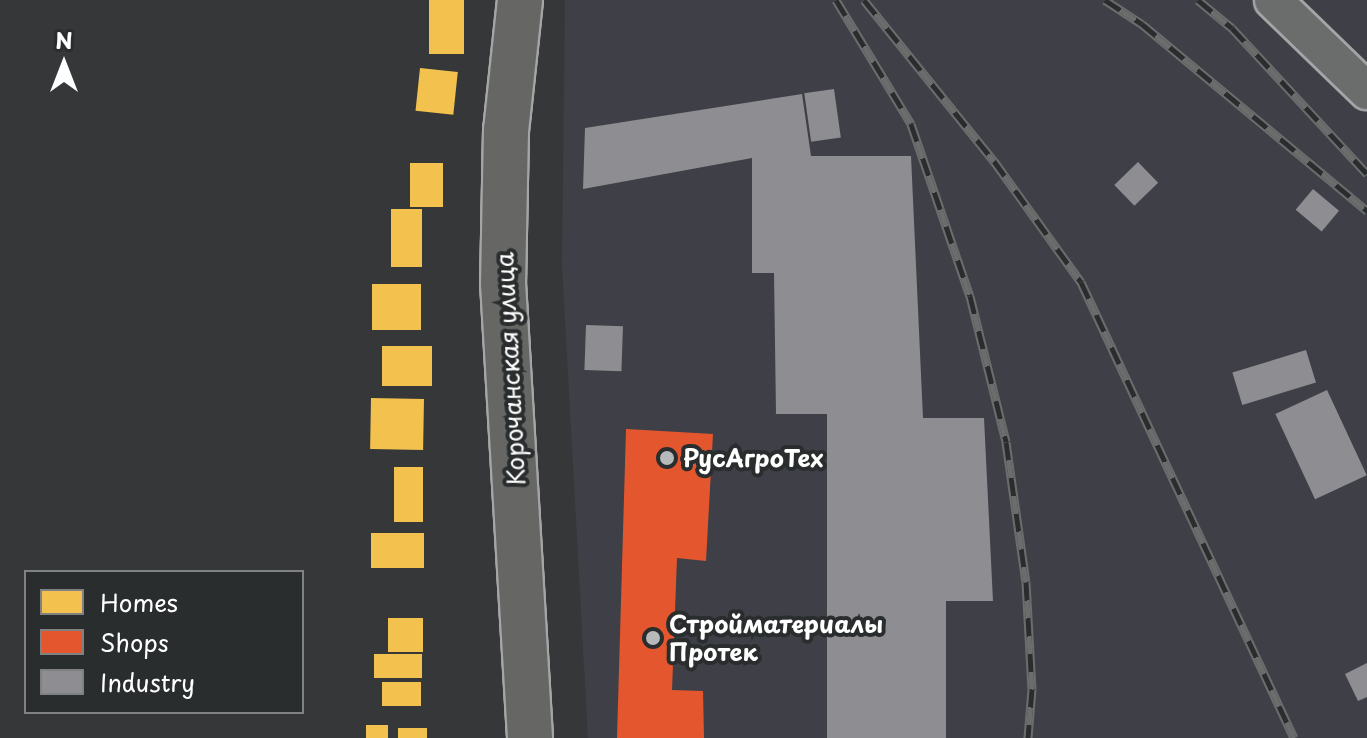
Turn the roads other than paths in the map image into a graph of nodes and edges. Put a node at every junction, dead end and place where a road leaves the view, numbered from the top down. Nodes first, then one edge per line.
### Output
1 (520, 0) edge
2 (548, 0) edge
3 (1273, 0) edge
4 (1367, 91) edge
5 (530, 738) edge
6 (556, 738) edge

1 - 5 main road, Корочанская улица
2 - 6 main road, Корочанская улица
3 - 4 street

